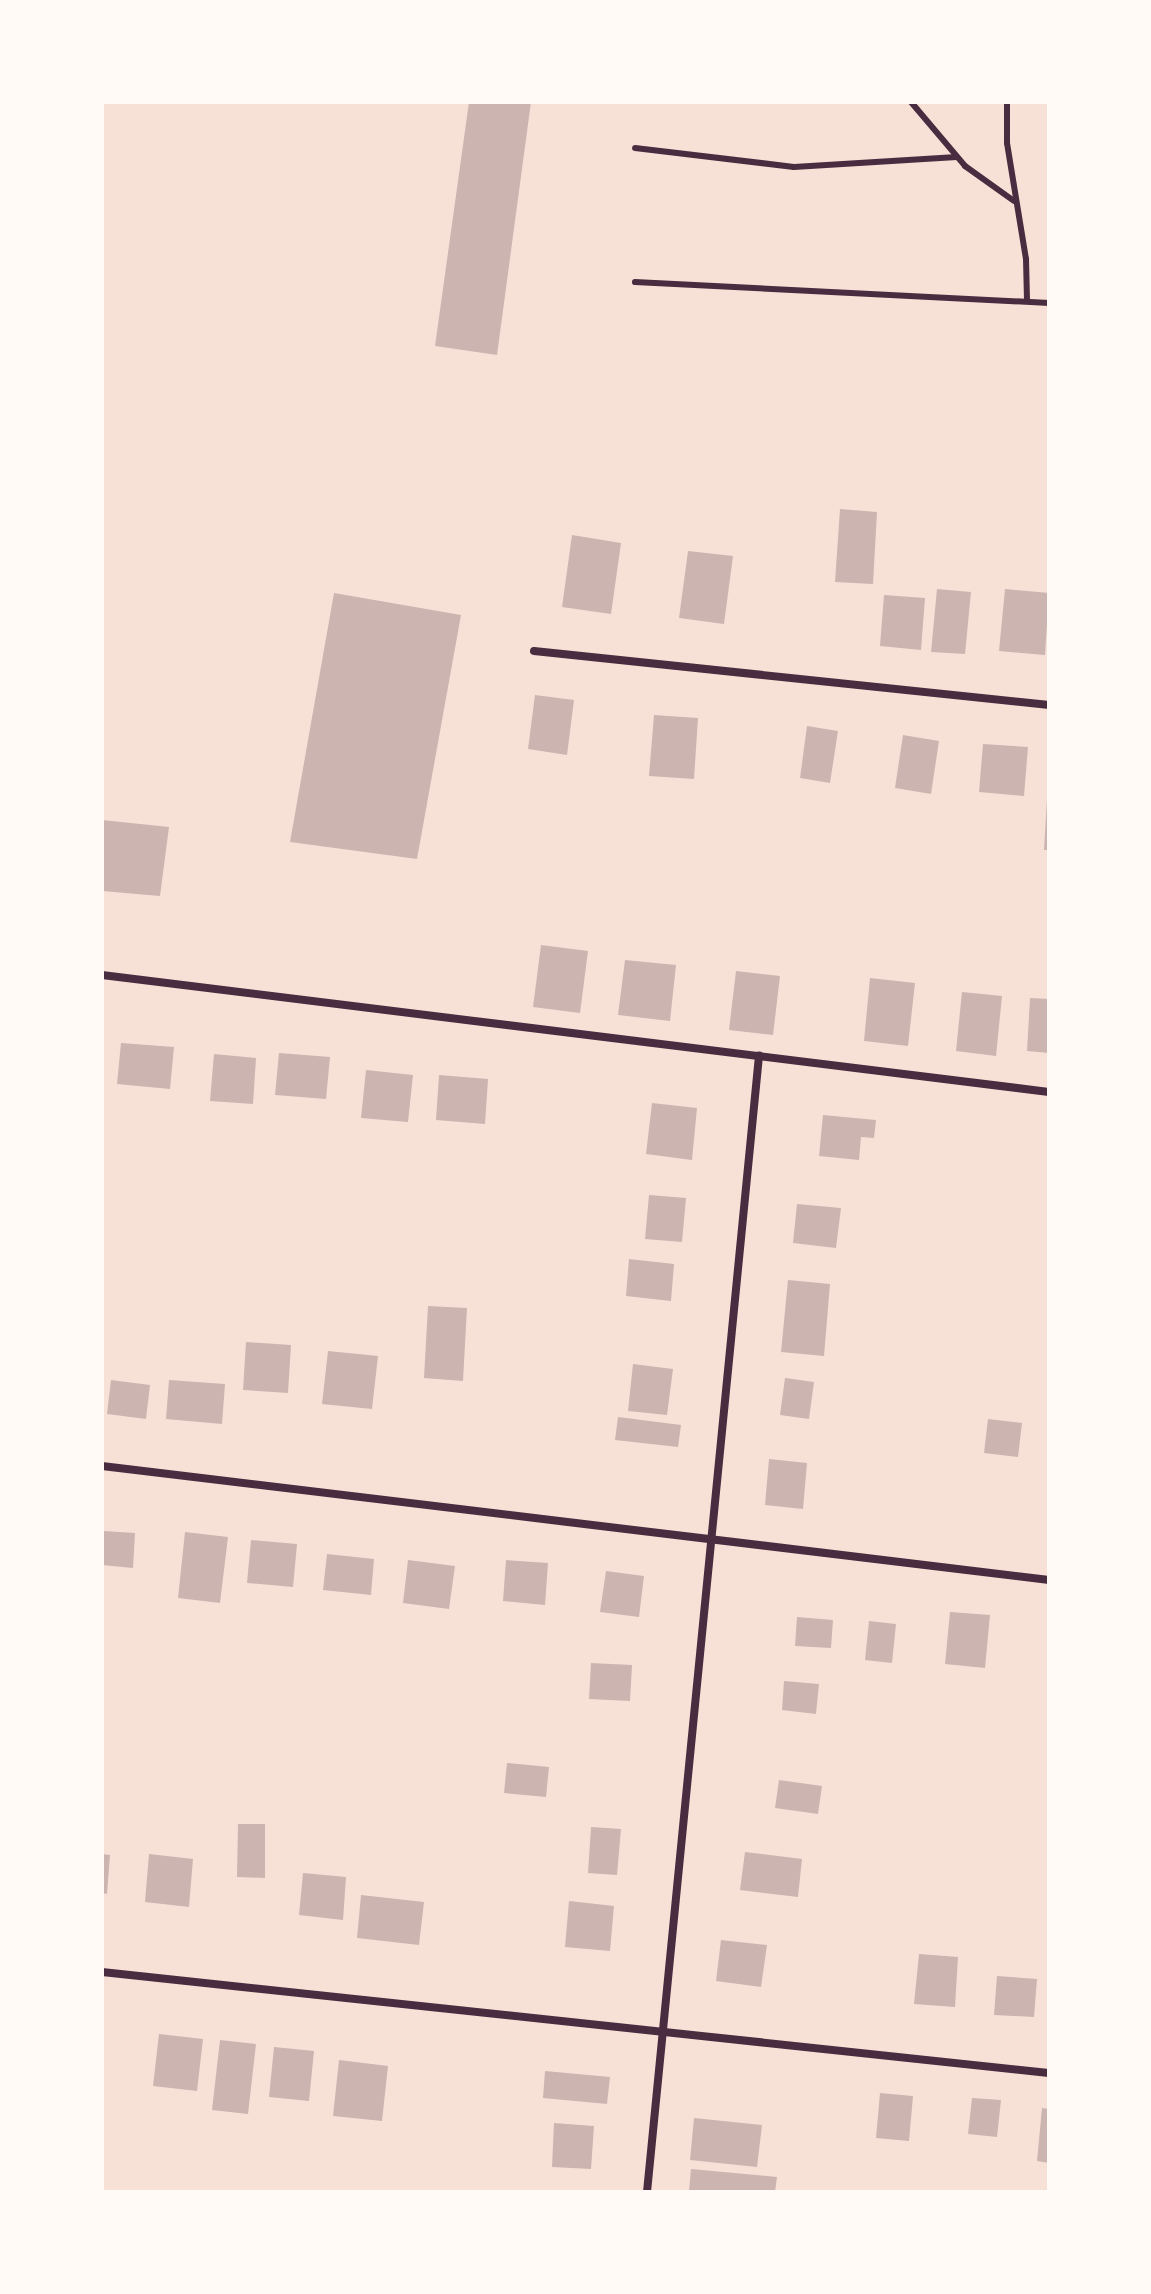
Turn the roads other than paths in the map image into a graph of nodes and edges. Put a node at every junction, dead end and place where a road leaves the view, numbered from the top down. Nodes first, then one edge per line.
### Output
1 (911, 102) edge
2 (1007, 102) edge
3 (635, 148) dead end
4 (957, 157) junction
5 (1014, 201) junction
6 (635, 282) dead end
7 (1027, 299) junction
8 (1049, 303) edge
9 (534, 651) dead end
10 (1049, 705) edge
11 (102, 975) edge
12 (759, 1056) junction
13 (1049, 1092) edge
14 (102, 1466) edge
15 (712, 1543) junction
16 (1049, 1580) edge
17 (102, 1972) edge
18 (663, 2033) junction
19 (1049, 2073) edge
20 (647, 2192) edge

1 - 4 lane
2 - 5 lane
3 - 4 lane
4 - 5 lane
5 - 7 lane
6 - 7 lane
7 - 8 lane
9 - 10 street
11 - 12 street
12 - 13 street
12 - 15 street
14 - 15 street
15 - 16 street
15 - 18 street
17 - 18 street
18 - 19 street
18 - 20 street

